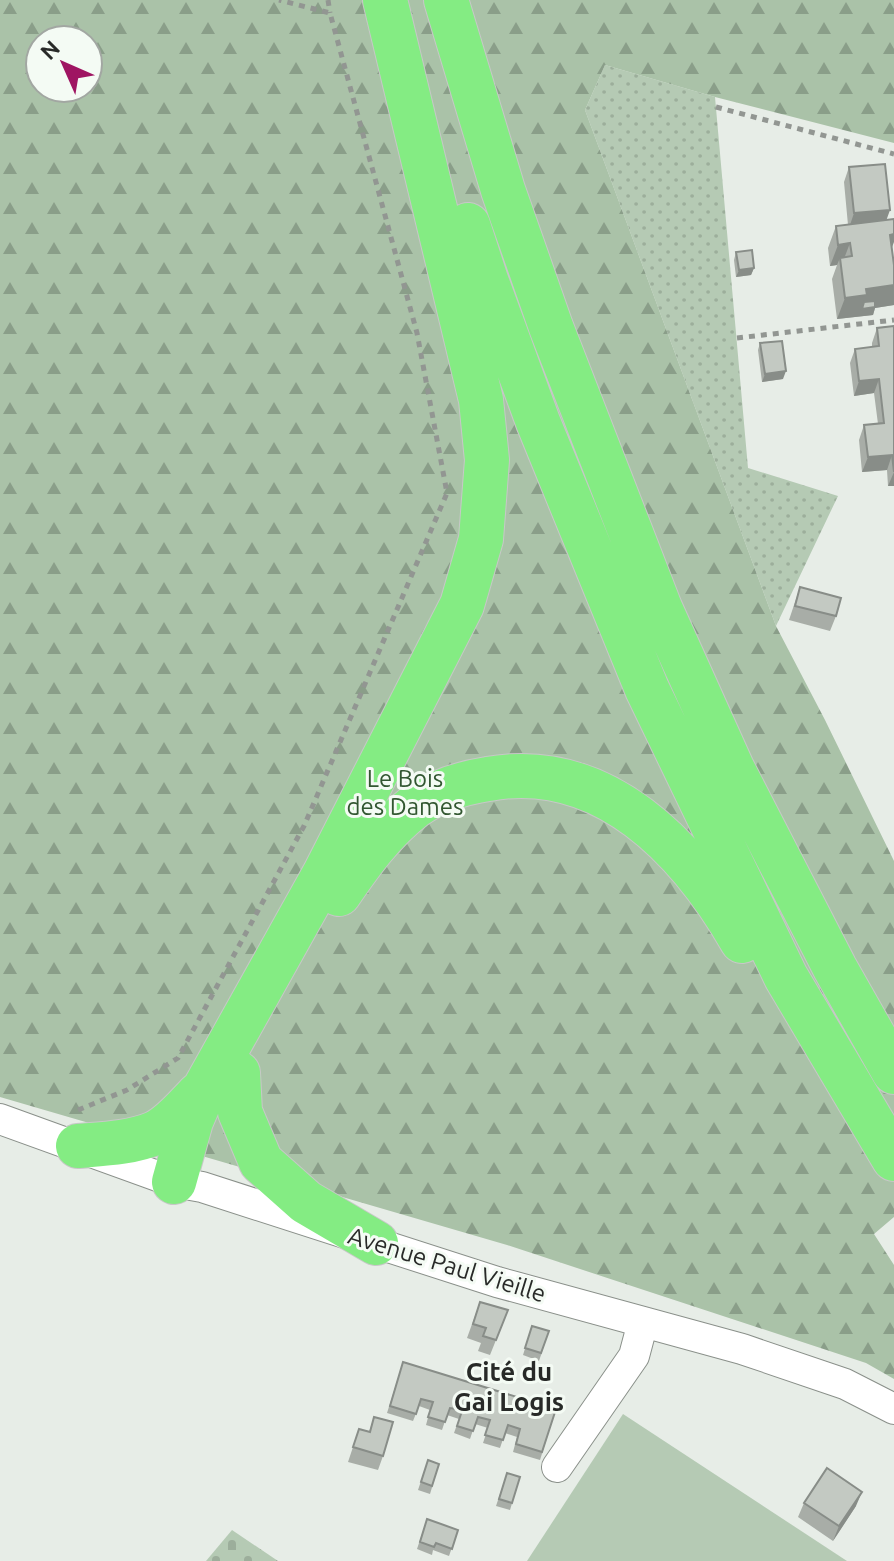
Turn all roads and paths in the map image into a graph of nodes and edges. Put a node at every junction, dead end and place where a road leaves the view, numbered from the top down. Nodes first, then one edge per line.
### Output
1 (279, 0) edge
2 (328, 0) edge
3 (385, 0) edge
4 (401, 0) edge
5 (446, 0) edge
6 (330, 13) junction
7 (716, 107) dead end
8 (894, 154) edge
9 (894, 320) edge
10 (551, 327) junction
11 (737, 338) dead end
12 (894, 1027) edge
13 (894, 1072) edge
14 (222, 1080) junction
15 (0, 1119) edge
16 (30, 1128) junction
17 (78, 1146) junction
18 (894, 1159) edge
19 (894, 1167) edge
20 (188, 1185) junction
21 (376, 1243) junction
22 (643, 1322) junction
23 (894, 1409) edge
24 (557, 1467) dead end

1 - 6 path
2 - 6 path
3 - 14 highway
4 - 18 highway
5 - 10 highway
6 - 16 path
7 - 8 path
9 - 11 path
10 - 12 highway
10 - 13 highway
14 - 17 highway
14 - 19 highway
14 - 20 highway
14 - 21 highway
15 - 16 street, Avenue Paul Vieille
16 - 17 street, Avenue Paul Vieille
17 - 20 street, Avenue Paul Vieille
20 - 21 street, Avenue Paul Vieille
21 - 22 street, Avenue Paul Vieille
22 - 23 street, Avenue Paul Vieille
22 - 24 street

